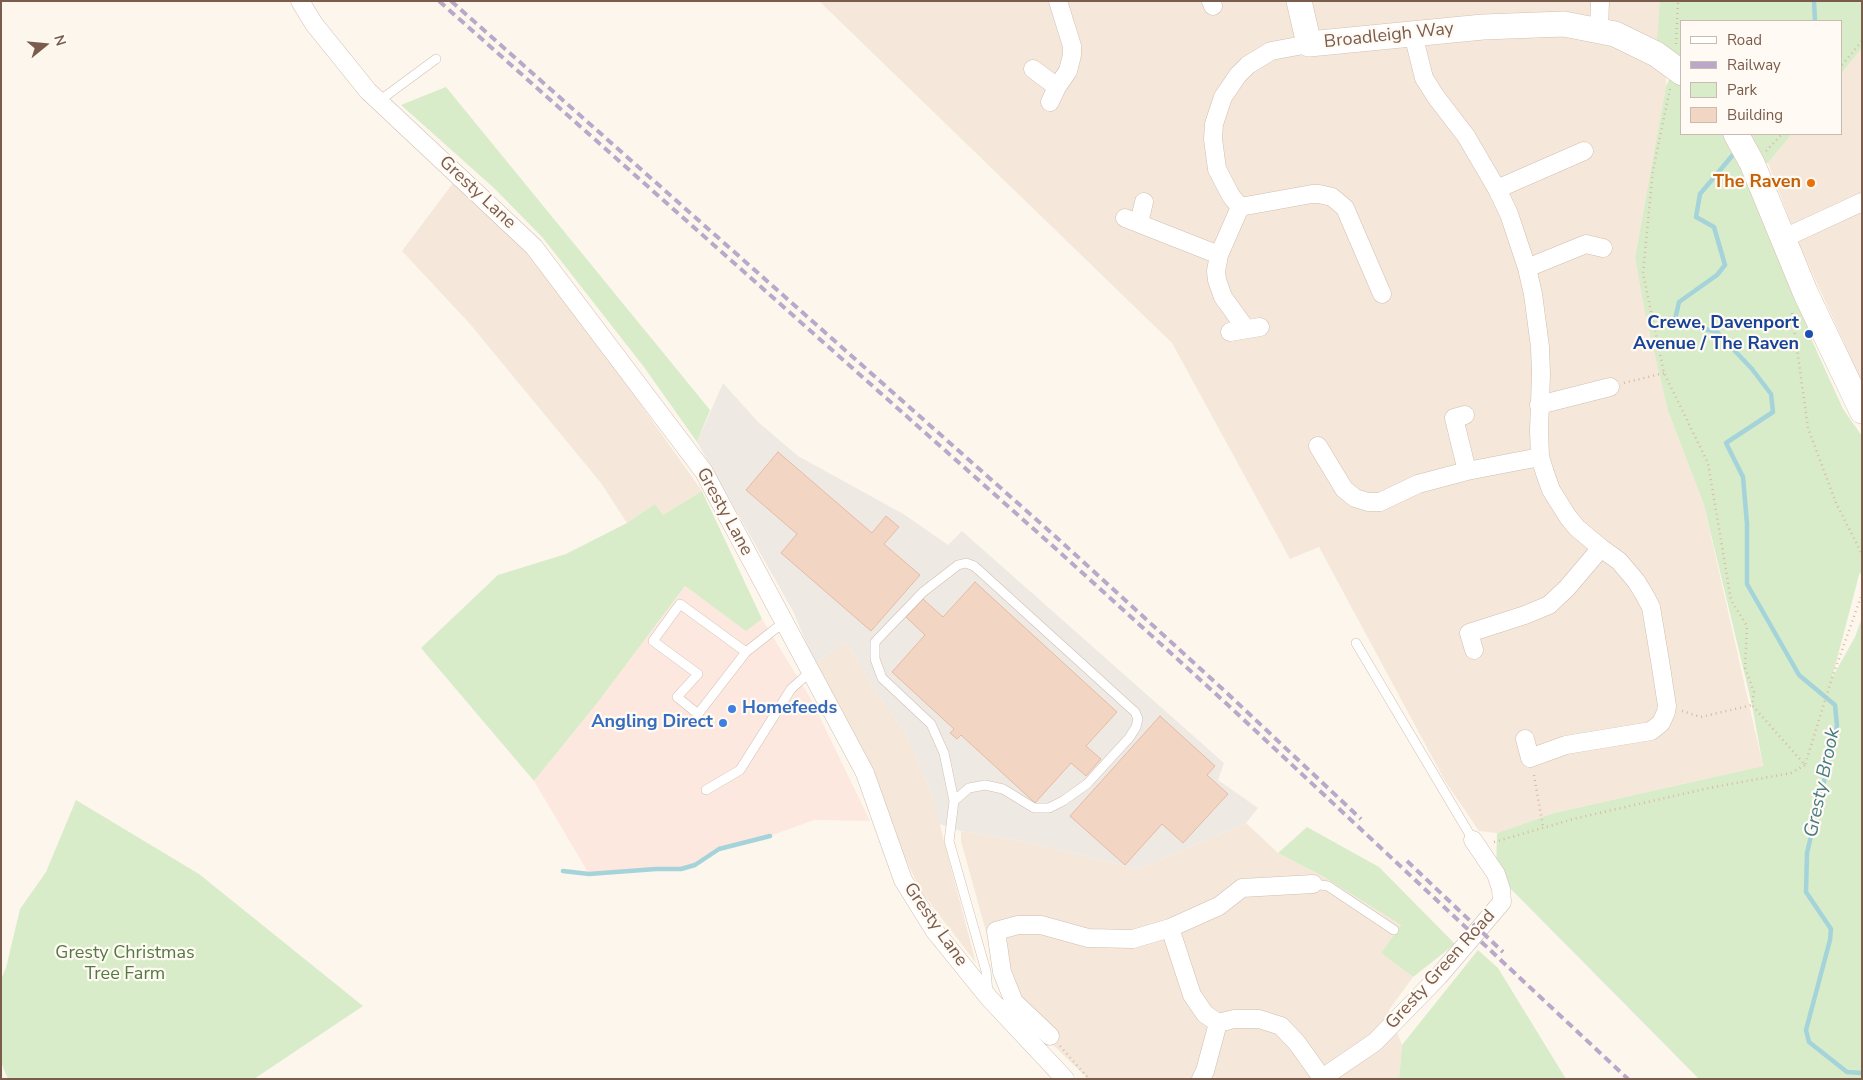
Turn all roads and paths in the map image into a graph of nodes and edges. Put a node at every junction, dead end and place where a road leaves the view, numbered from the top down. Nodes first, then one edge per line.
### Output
1 (300, 1) edge
2 (1058, 1) edge
3 (1299, 1) edge
4 (1600, 1) edge
5 (1678, 1) edge
6 (1599, 30) junction
7 (1413, 34) junction
8 (1862, 41) edge
9 (1308, 44) junction
10 (436, 59) dead end
11 (1843, 64) edge
12 (1033, 69) dead end
13 (1678, 70) edge
14 (379, 101) junction
15 (1737, 135) edge
16 (1584, 151) dead end
17 (1497, 189) junction
18 (1144, 202) dead end
19 (1862, 202) edge
20 (1240, 207) junction
21 (1782, 239) junction
22 (1590, 241) dead end
23 (1219, 255) junction
24 (1527, 268) junction
25 (1382, 294) dead end
26 (1791, 305) dead end
27 (1245, 329) dead end
28 (1664, 373) junction
29 (1610, 387) joint
30 (1539, 405) junction
31 (1861, 406) edge
32 (1454, 418) dead end
33 (1318, 446) dead end
34 (1540, 457) junction
35 (1467, 471) junction
36 (1601, 548) junction
37 (1862, 554) edge
38 (1862, 594) edge
39 (784, 622) junction
40 (1469, 634) dead end
41 (1356, 643) dead end
42 (746, 652) junction
43 (811, 671) junction
44 (1752, 705) junction
45 (1667, 706) junction
46 (1525, 738) dead end
47 (1805, 765) junction
48 (1532, 767) junction
49 (706, 790) dead end
50 (954, 801) junction
51 (1543, 826) junction
52 (1475, 844) junction
53 (1313, 884) joint
54 (1170, 928) junction
55 (1394, 930) dead end
56 (989, 998) junction
57 (1218, 1023) junction
58 (1050, 1036) joint
59 (1322, 1078) edge
60 (1065, 1079) edge
61 (1089, 1079) edge
62 (1201, 1079) edge

1 - 14 street, Gresty Lane
2 - 12 street
3 - 9 street
4 - 6 street
5 - 13 path
6 - 7 street, Broadleigh Way
6 - 13 street, Broadleigh Way
7 - 9 street, Broadleigh Way
7 - 17 street
8 - 11 path
9 - 20 street, Broadleigh Way
10 - 14 lane
13 - 28 path
14 - 39 street, Gresty Lane
15 - 21 street
16 - 17 street
17 - 24 street
18 - 23 street
19 - 21 street
20 - 23 street
20 - 25 street
21 - 31 street
22 - 24 street
23 - 27 street
24 - 30 street
26 - 37 path
28 - 29 path
28 - 44 path
29 - 30 street
30 - 34 street
32 - 35 street
33 - 35 street
34 - 35 street
34 - 36 street
36 - 40 street
36 - 45 street
38 - 47 path
39 - 42 lane
39 - 43 street, Gresty Lane
41 - 52 lane
42 - 42 lane
43 - 49 lane
43 - 56 street, Gresty Lane
44 - 45 path
44 - 47 path
45 - 48 street
46 - 48 street
47 - 51 path
48 - 51 path
50 - 50 lane
50 - 56 lane
51 - 52 path
52 - 59 street, Gresty Green Road
53 - 54 street
53 - 55 lane
54 - 57 street
54 - 58 street
56 - 60 street, Gresty Lane
57 - 59 street
57 - 62 street
58 - 61 path

